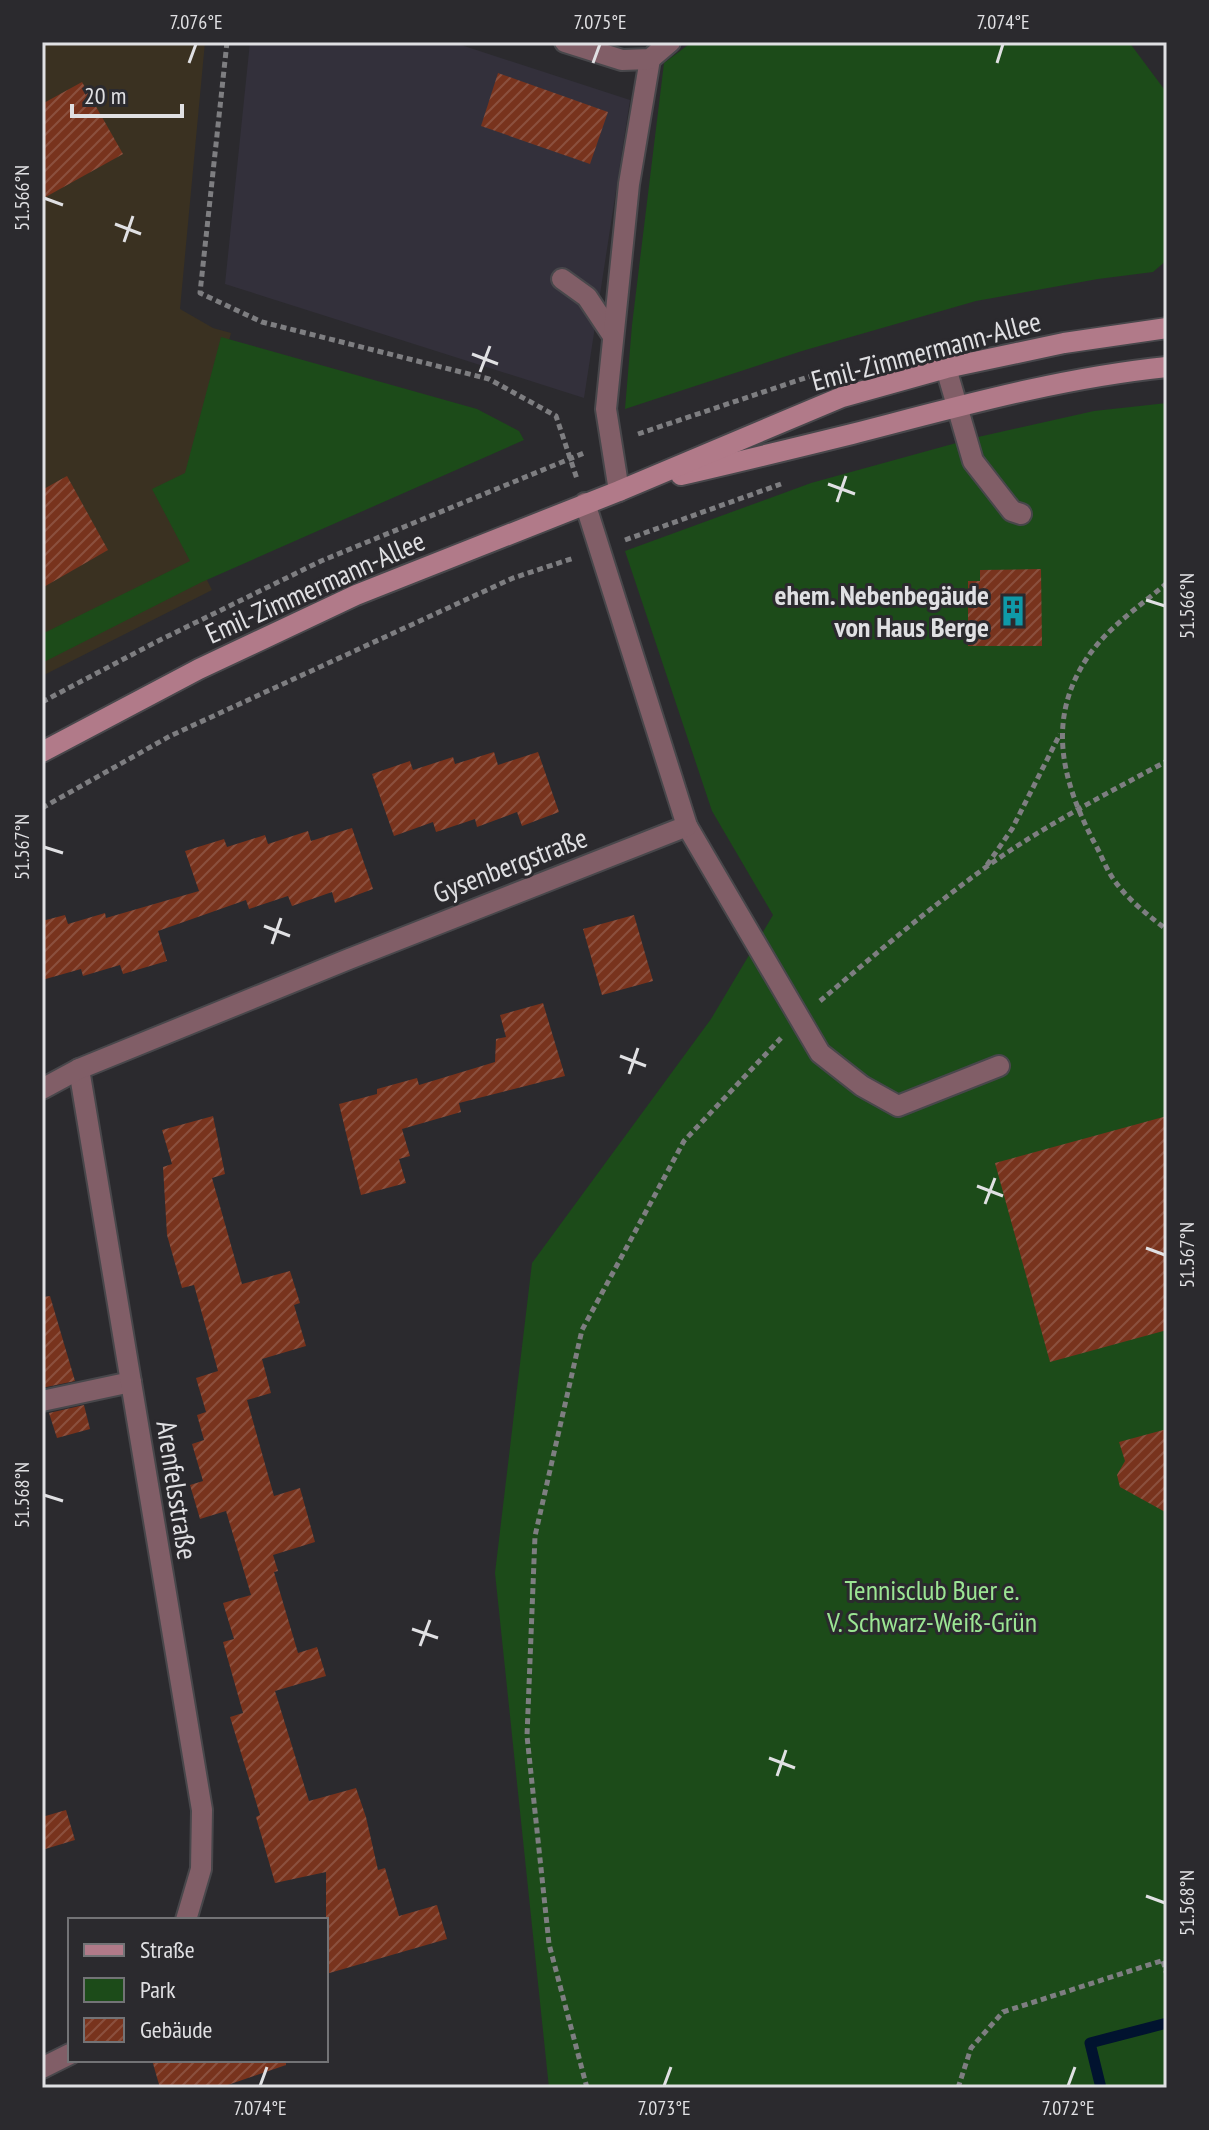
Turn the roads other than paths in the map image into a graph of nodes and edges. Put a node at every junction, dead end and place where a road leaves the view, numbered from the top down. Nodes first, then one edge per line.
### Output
1 (565, 42) edge
2 (670, 42) edge
3 (650, 59) junction
4 (562, 279) dead end
5 (1167, 328) edge
6 (613, 336) junction
7 (1167, 367) edge
8 (946, 368) junction
9 (957, 405) junction
10 (619, 491) junction
11 (585, 503) junction
12 (1021, 514) dead end
13 (42, 752) edge
14 (687, 826) junction
15 (999, 1066) dead end
16 (79, 1069) junction
17 (42, 1089) edge
18 (131, 1382) junction
19 (42, 1401) edge
20 (187, 1918) edge
21 (68, 2055) edge
22 (42, 2068) edge

1 - 3 street
2 - 3 street
3 - 6 street
4 - 6 street
5 - 8 main road, Emil-Zimmermann-Allee
6 - 10 street
7 - 9 main road, Emil-Zimmermann-Allee
8 - 9 street
8 - 10 main road, Emil-Zimmermann-Allee
9 - 10 main road, Emil-Zimmermann-Allee
9 - 12 street
10 - 11 main road, Emil-Zimmermann-Allee
11 - 13 main road, Emil-Zimmermann-Allee
11 - 14 street
14 - 15 street
14 - 16 street, Gysenbergstraße
16 - 17 street, Gysenbergstraße
16 - 18 street, Arenfelsstraße
18 - 19 street
18 - 20 street, Arenfelsstraße
21 - 22 street

